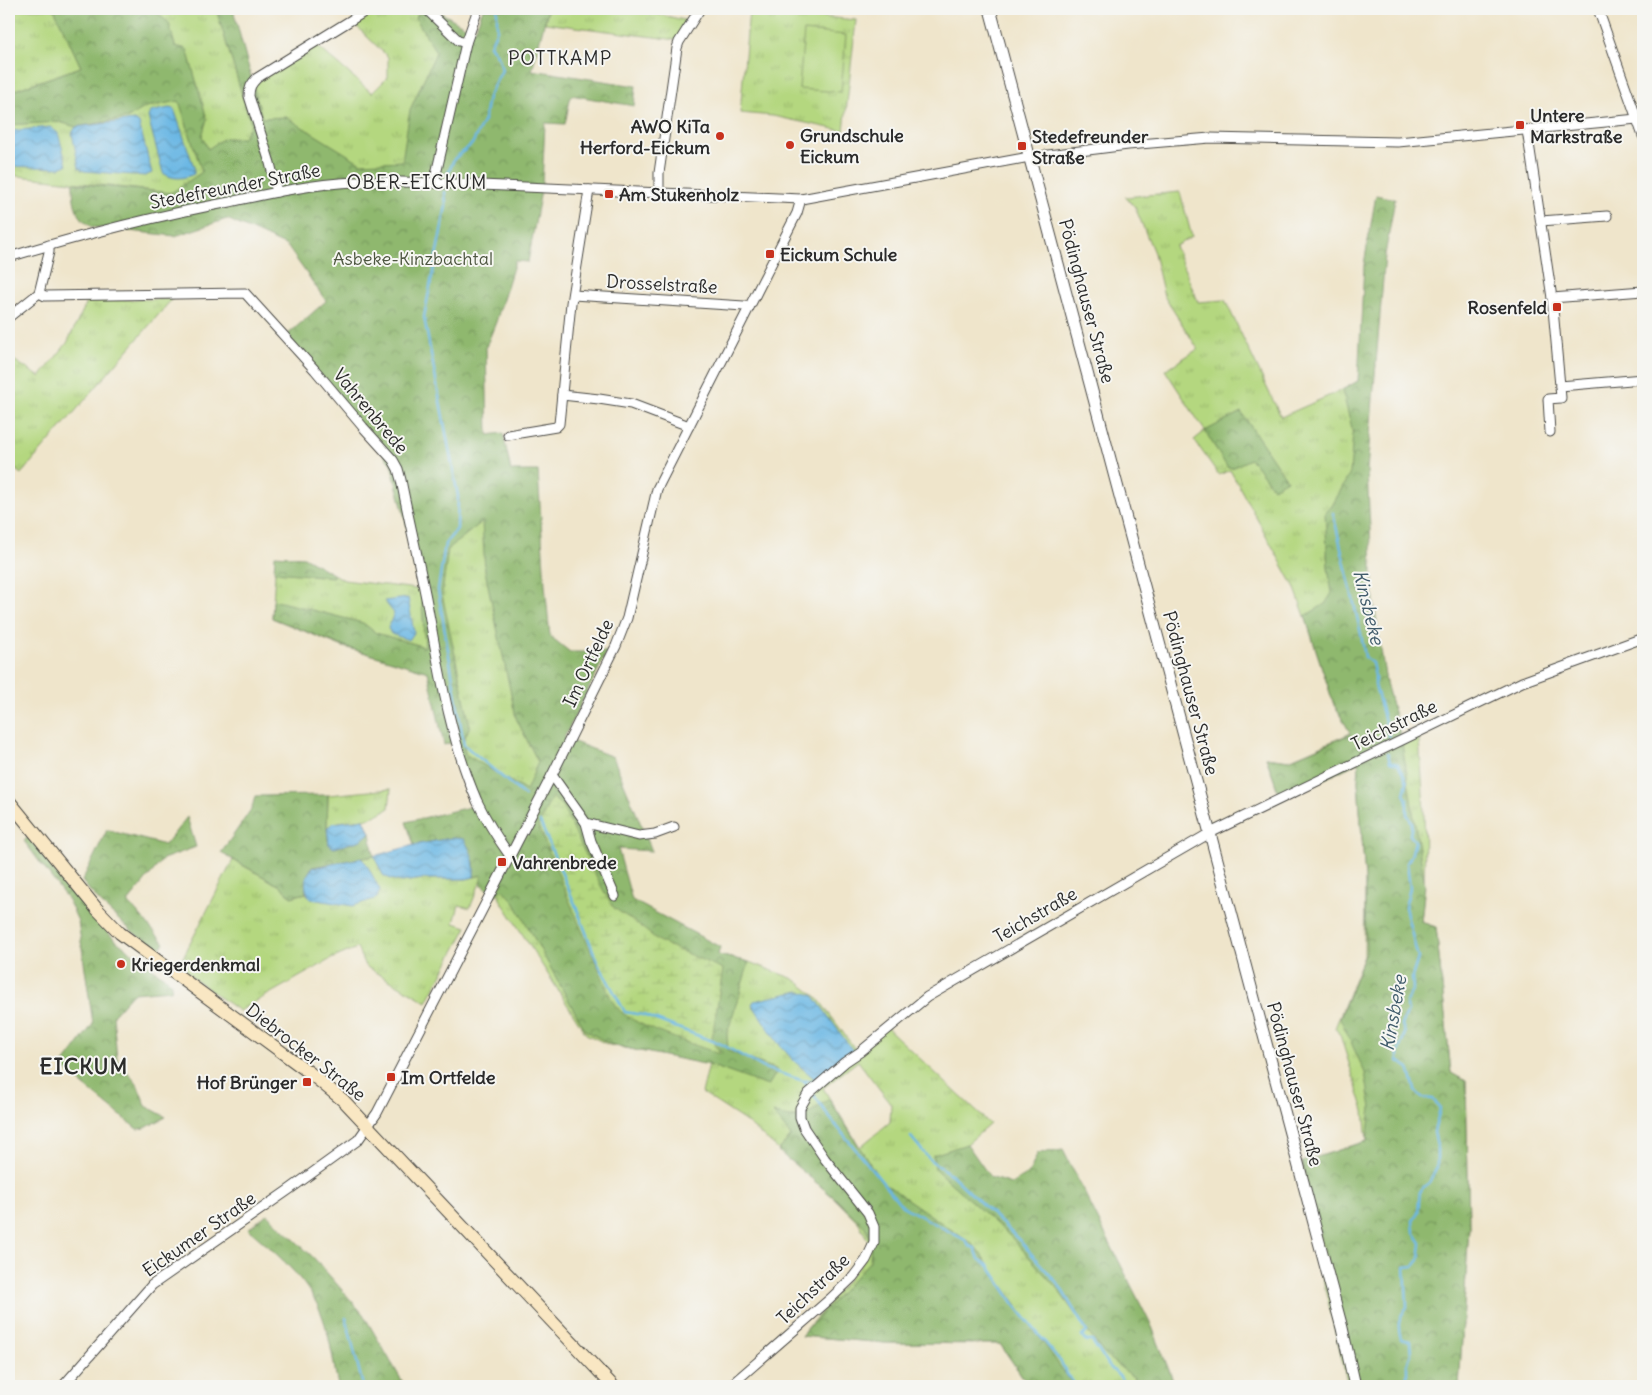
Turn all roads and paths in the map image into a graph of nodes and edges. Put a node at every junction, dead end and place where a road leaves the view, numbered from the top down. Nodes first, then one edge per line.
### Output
1 (369, 9) edge
2 (426, 9) edge
3 (478, 9) edge
4 (700, 9) edge
5 (990, 9) edge
6 (1598, 9) edge
7 (466, 43) junction
8 (1637, 119) junction
9 (1528, 130) junction
10 (1643, 136) edge
11 (1030, 158) junction
12 (434, 183) junction
13 (589, 190) junction
14 (277, 192) junction
15 (659, 193) junction
16 (801, 199) junction
17 (1607, 216) dead end
18 (1541, 221) junction
19 (49, 245) junction
20 (9, 257) edge
21 (1643, 291) edge
22 (39, 293) junction
23 (573, 295) junction
24 (1552, 298) junction
25 (749, 307) junction
26 (9, 317) edge
27 (1643, 379) edge
28 (1560, 386) junction
29 (562, 395) junction
30 (689, 426) junction
31 (1550, 432) dead end
32 (508, 435) dead end
33 (1643, 638) edge
34 (552, 775) junction
35 (9, 801) edge
36 (586, 822) junction
37 (674, 827) dead end
38 (1210, 833) junction
39 (510, 856) junction
40 (615, 896) dead end
41 (368, 1126) junction
42 (63, 1386) edge
43 (613, 1386) edge
44 (730, 1386) edge
45 (1354, 1386) edge

1 - 14 street
2 - 7 street
3 - 7 street
4 - 15 street
5 - 11 street, Pödinghauser Straße
6 - 8 street
7 - 12 street
8 - 9 street, Stedefreunder Straße
8 - 10 street
9 - 11 street, Stedefreunder Straße
9 - 18 street
11 - 16 street, Stedefreunder Straße
11 - 38 street, Pödinghauser Straße
12 - 13 street, Stedefreunder Straße
12 - 14 street, Stedefreunder Straße
13 - 15 street, Stedefreunder Straße
13 - 23 street
14 - 19 street, Stedefreunder Straße
15 - 16 street, Stedefreunder Straße
16 - 25 street, Im Ortfelde
17 - 18 street
18 - 24 street
19 - 20 street, Stedefreunder Straße
19 - 22 street
21 - 24 street
22 - 26 street
22 - 39 street, Vahrenbrede
23 - 25 street, Drosselstraße
23 - 29 street
24 - 28 street
25 - 30 street, Im Ortfelde
27 - 28 street
28 - 31 street
29 - 30 street
29 - 32 street
30 - 34 street, Im Ortfelde
33 - 38 street, Teichstraße
34 - 36 street
34 - 39 street, Im Ortfelde
35 - 41 main road, Diebrocker Straße
36 - 37 street
36 - 40 street
38 - 44 street, Teichstraße
38 - 45 street, Pödinghauser Straße
39 - 41 street, Im Ortfelde
41 - 42 street, Eickumer Straße
41 - 43 main road, Diebrocker Straße

